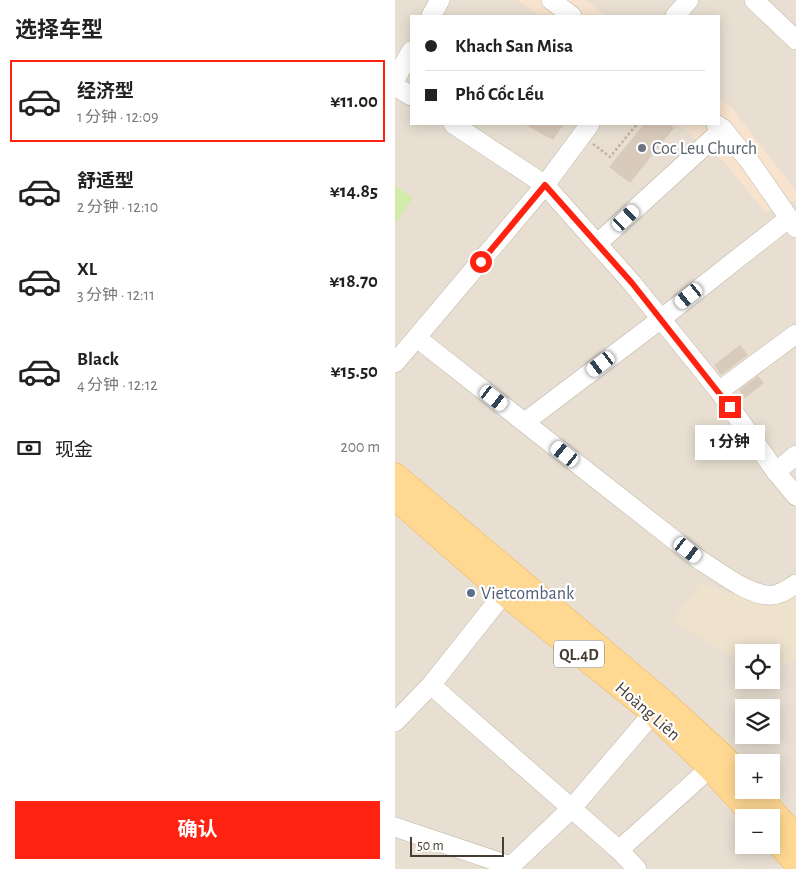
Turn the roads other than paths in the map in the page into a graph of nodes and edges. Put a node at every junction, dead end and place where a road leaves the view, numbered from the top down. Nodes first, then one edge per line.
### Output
1 (440, 0) edge
2 (551, 0) edge
3 (689, 0) edge
4 (754, 0) edge
5 (432, 15) edge
6 (571, 15) edge
7 (676, 15) edge
8 (796, 40) edge
9 (410, 53) edge
10 (395, 80) edge
11 (395, 86) edge
12 (410, 95) edge
13 (455, 125) edge
14 (720, 126) edge
15 (586, 130) edge
16 (545, 185) junction
17 (792, 223) edge
18 (598, 243) junction
19 (661, 319) junction
20 (796, 334) edge
21 (417, 338) junction
22 (395, 363) edge
23 (719, 391) junction
24 (525, 422) junction
25 (796, 455) edge
26 (776, 472) junction
27 (395, 475) edge
28 (796, 496) edge
29 (395, 498) edge
30 (796, 584) edge
31 (510, 586) junction
32 (431, 685) junction
33 (659, 708) junction
34 (395, 722) edge
35 (710, 768) junction
36 (735, 769) edge
37 (761, 799) edge
38 (572, 808) junction
39 (747, 809) edge
40 (395, 827) edge
41 (796, 837) edge
42 (780, 846) edge
43 (619, 850) junction
44 (796, 863) edge
45 (512, 868) edge
46 (637, 869) edge

1 - 5 street
2 - 6 street
3 - 7 street
4 - 8 street
9 - 10 street
11 - 12 street
13 - 16 street
14 - 17 street
14 - 18 street
15 - 16 street
16 - 18 street
16 - 21 street
17 - 19 street
18 - 19 street
19 - 23 street
19 - 24 street
20 - 23 street
21 - 22 street
21 - 24 street
23 - 26 street
24 - 30 street
25 - 26 street
26 - 28 street
27 - 31 main road, Hoàng Liên / QL.4D
29 - 31 main road, Hoàng Liên / QL.4D
31 - 32 street
31 - 33 main road, Hoàng Liên / QL.4D
32 - 34 street
32 - 38 street
33 - 35 main road, Hoàng Liên / QL.4D
33 - 36 main road, Hoàng Liên / QL.4D
33 - 38 street
35 - 39 main road, Hoàng Liên / QL.4D
35 - 43 street
37 - 41 main road
38 - 43 street
38 - 45 street
40 - 45 street
42 - 44 main road
43 - 46 street

